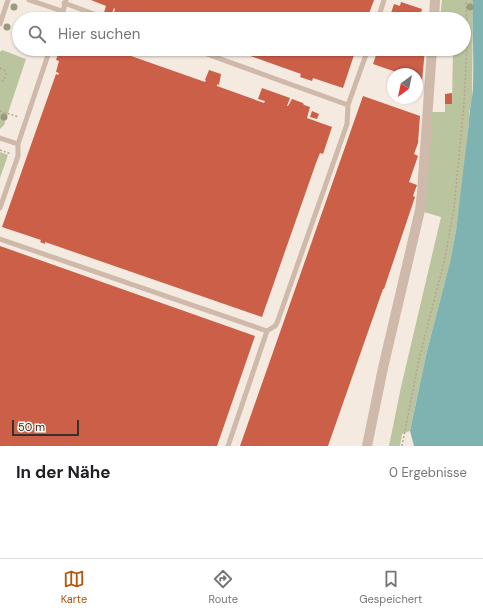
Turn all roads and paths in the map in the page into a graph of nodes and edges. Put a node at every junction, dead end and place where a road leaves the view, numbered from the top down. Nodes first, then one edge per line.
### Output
1 (8, 0) edge
2 (29, 0) edge
3 (384, 0) edge
4 (435, 0) edge
5 (466, 0) edge
6 (65, 2) edge
7 (62, 11) joint
8 (90, 12) edge
9 (380, 12) edge
10 (434, 12) edge
11 (466, 12) edge
12 (0, 24) edge
13 (48, 56) edge
14 (212, 56) edge
15 (366, 56) edge
16 (431, 56) edge
17 (466, 56) edge
18 (0, 68) edge
19 (0, 82) edge
20 (348, 105) junction
21 (0, 111) edge
22 (26, 119) junction
23 (0, 138) edge
24 (18, 144) junction
25 (0, 150) edge
26 (18, 156) junction
27 (0, 208) edge
28 (0, 239) edge
29 (267, 331) junction
30 (228, 446) edge
31 (366, 446) edge
32 (402, 446) edge

1 - 12 lane
2 - 7 lane
3 - 9 lane
4 - 10 street
5 - 11 path
6 - 7 lane
6 - 8 lane
13 - 22 lane
14 - 20 lane
15 - 20 lane
16 - 31 street
17 - 32 path
18 - 19 path
20 - 29 lane
21 - 22 path
22 - 24 lane
23 - 24 lane
24 - 26 lane
25 - 26 path
26 - 27 lane
28 - 29 lane
29 - 30 lane

